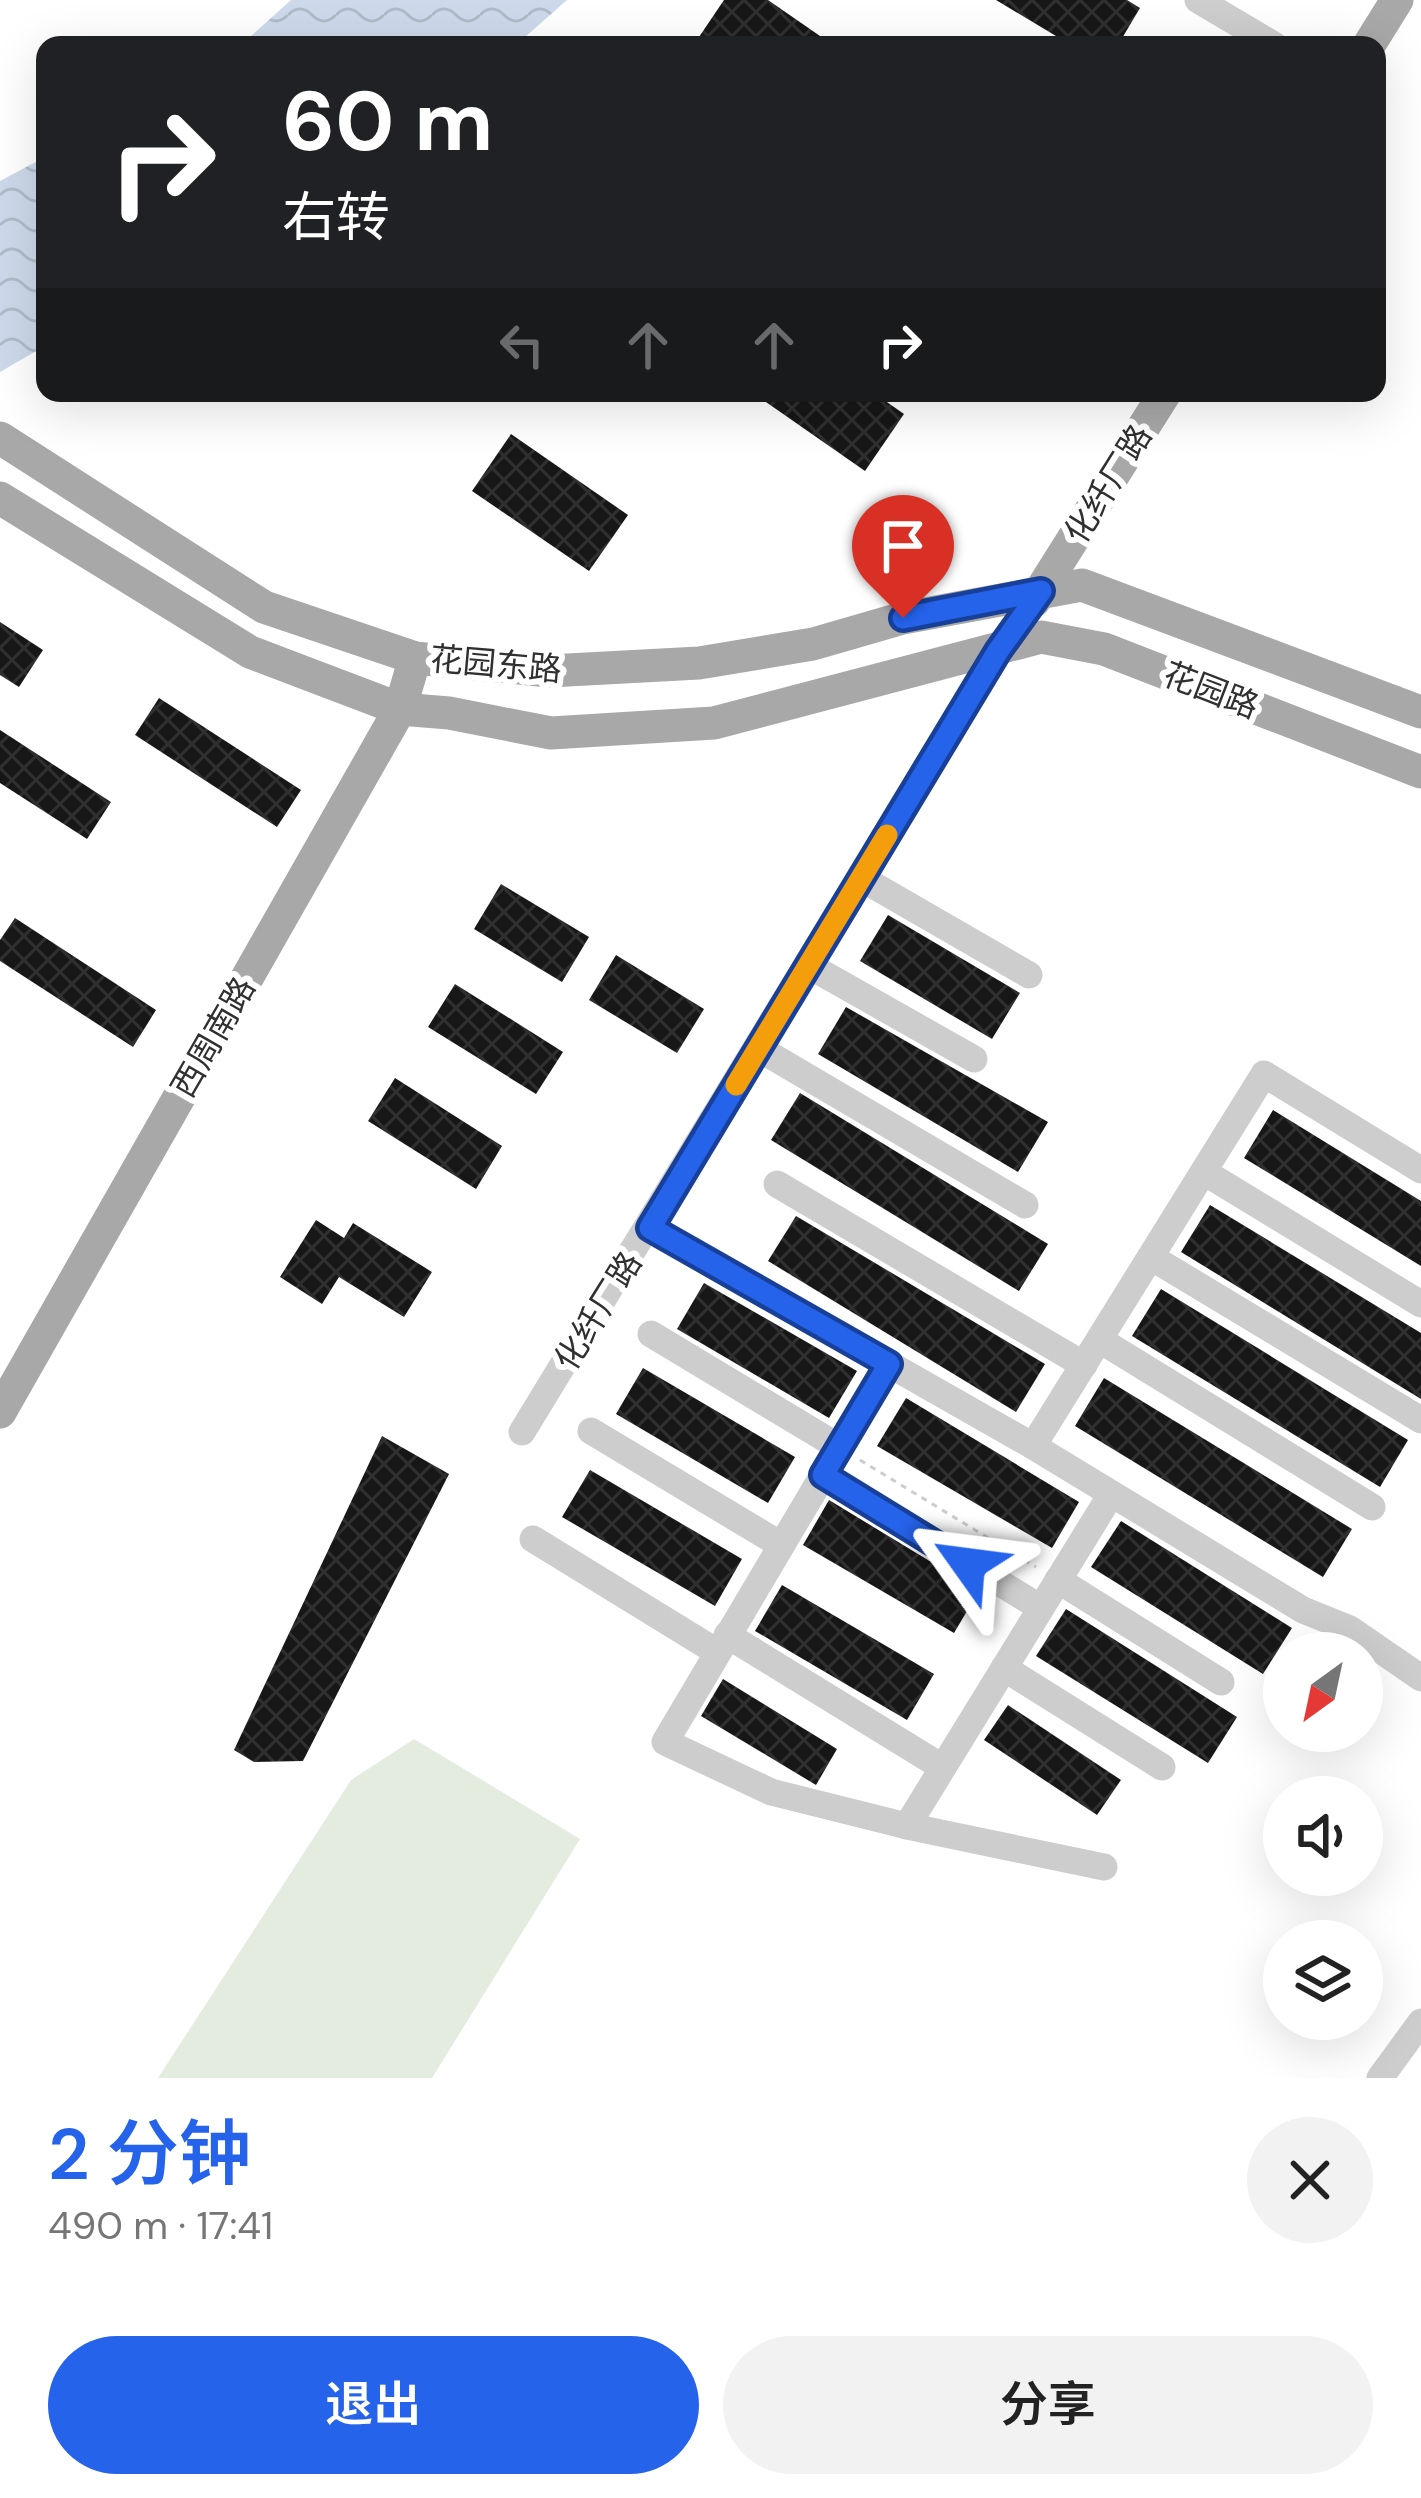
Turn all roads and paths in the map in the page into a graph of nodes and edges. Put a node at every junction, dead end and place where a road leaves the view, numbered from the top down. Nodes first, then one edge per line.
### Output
1 (1198, 0) edge
2 (1396, 0) edge
3 (1259, 36) edge
4 (1374, 36) edge
5 (1160, 402) edge
6 (0, 438) edge
7 (0, 498) edge
8 (1041, 591) junction
9 (998, 651) junction
10 (416, 658) junction
11 (400, 709) junction
12 (1421, 712) edge
13 (1421, 772) edge
14 (861, 878) junction
15 (808, 965) junction
16 (1029, 975) dead end
17 (758, 1048) junction
18 (974, 1059) dead end
19 (1421, 1170) edge
20 (1204, 1172) junction
21 (778, 1184) dead end
22 (1025, 1205) dead end
23 (650, 1228) junction
24 (1151, 1257) junction
25 (1421, 1304) edge
26 (651, 1334) dead end
27 (1100, 1340) junction
28 (889, 1364) junction
29 (1084, 1365) junction
30 (0, 1412) edge
31 (1421, 1420) edge
32 (590, 1431) dead end
33 (522, 1432) dead end
34 (1034, 1446) junction
35 (839, 1447) junction
36 (823, 1475) junction
37 (1110, 1496) junction
38 (1372, 1507) dead end
39 (533, 1539) dead end
40 (781, 1545) junction
41 (1058, 1580) junction
42 (1041, 1608) junction
43 (723, 1643) junction
44 (1004, 1668) junction
45 (1421, 1678) edge
46 (1221, 1682) dead end
47 (942, 1767) junction
48 (1162, 1767) dead end
49 (907, 1826) junction
50 (1104, 1867) dead end
51 (1421, 2022) edge
52 (1380, 2078) edge

1 - 3 street
2 - 4 main road
5 - 8 main road, 化纤厂路
6 - 10 main road, 花园东路
7 - 11 main road, 花园东路
8 - 9 main road, 化纤厂路
8 - 10 main road, 花园东路
8 - 12 main road, 花园路
9 - 11 main road, 花园东路
9 - 13 main road, 花园路
9 - 14 street, 化纤厂路
10 - 11 main road, 西周南路
11 - 30 main road, 西周南路
14 - 15 street, 化纤厂路
14 - 16 street
15 - 17 street, 化纤厂路
15 - 18 street
17 - 22 street
17 - 23 street, 化纤厂路
19 - 20 street
20 - 24 street
20 - 25 street
21 - 29 street
23 - 28 street
23 - 33 street, 化纤厂路
24 - 27 street
24 - 31 street
26 - 35 street
27 - 29 street
27 - 38 street
28 - 34 street
28 - 35 street
29 - 34 street
32 - 40 street
34 - 37 street
35 - 36 street
35 - 41 path
36 - 40 street
36 - 42 street
37 - 41 street
37 - 45 street
39 - 43 street
40 - 43 street
41 - 42 street
41 - 46 street
42 - 44 street
43 - 47 street
43 - 49 street
44 - 47 street
44 - 48 street
47 - 49 street
49 - 50 street
51 - 52 street

